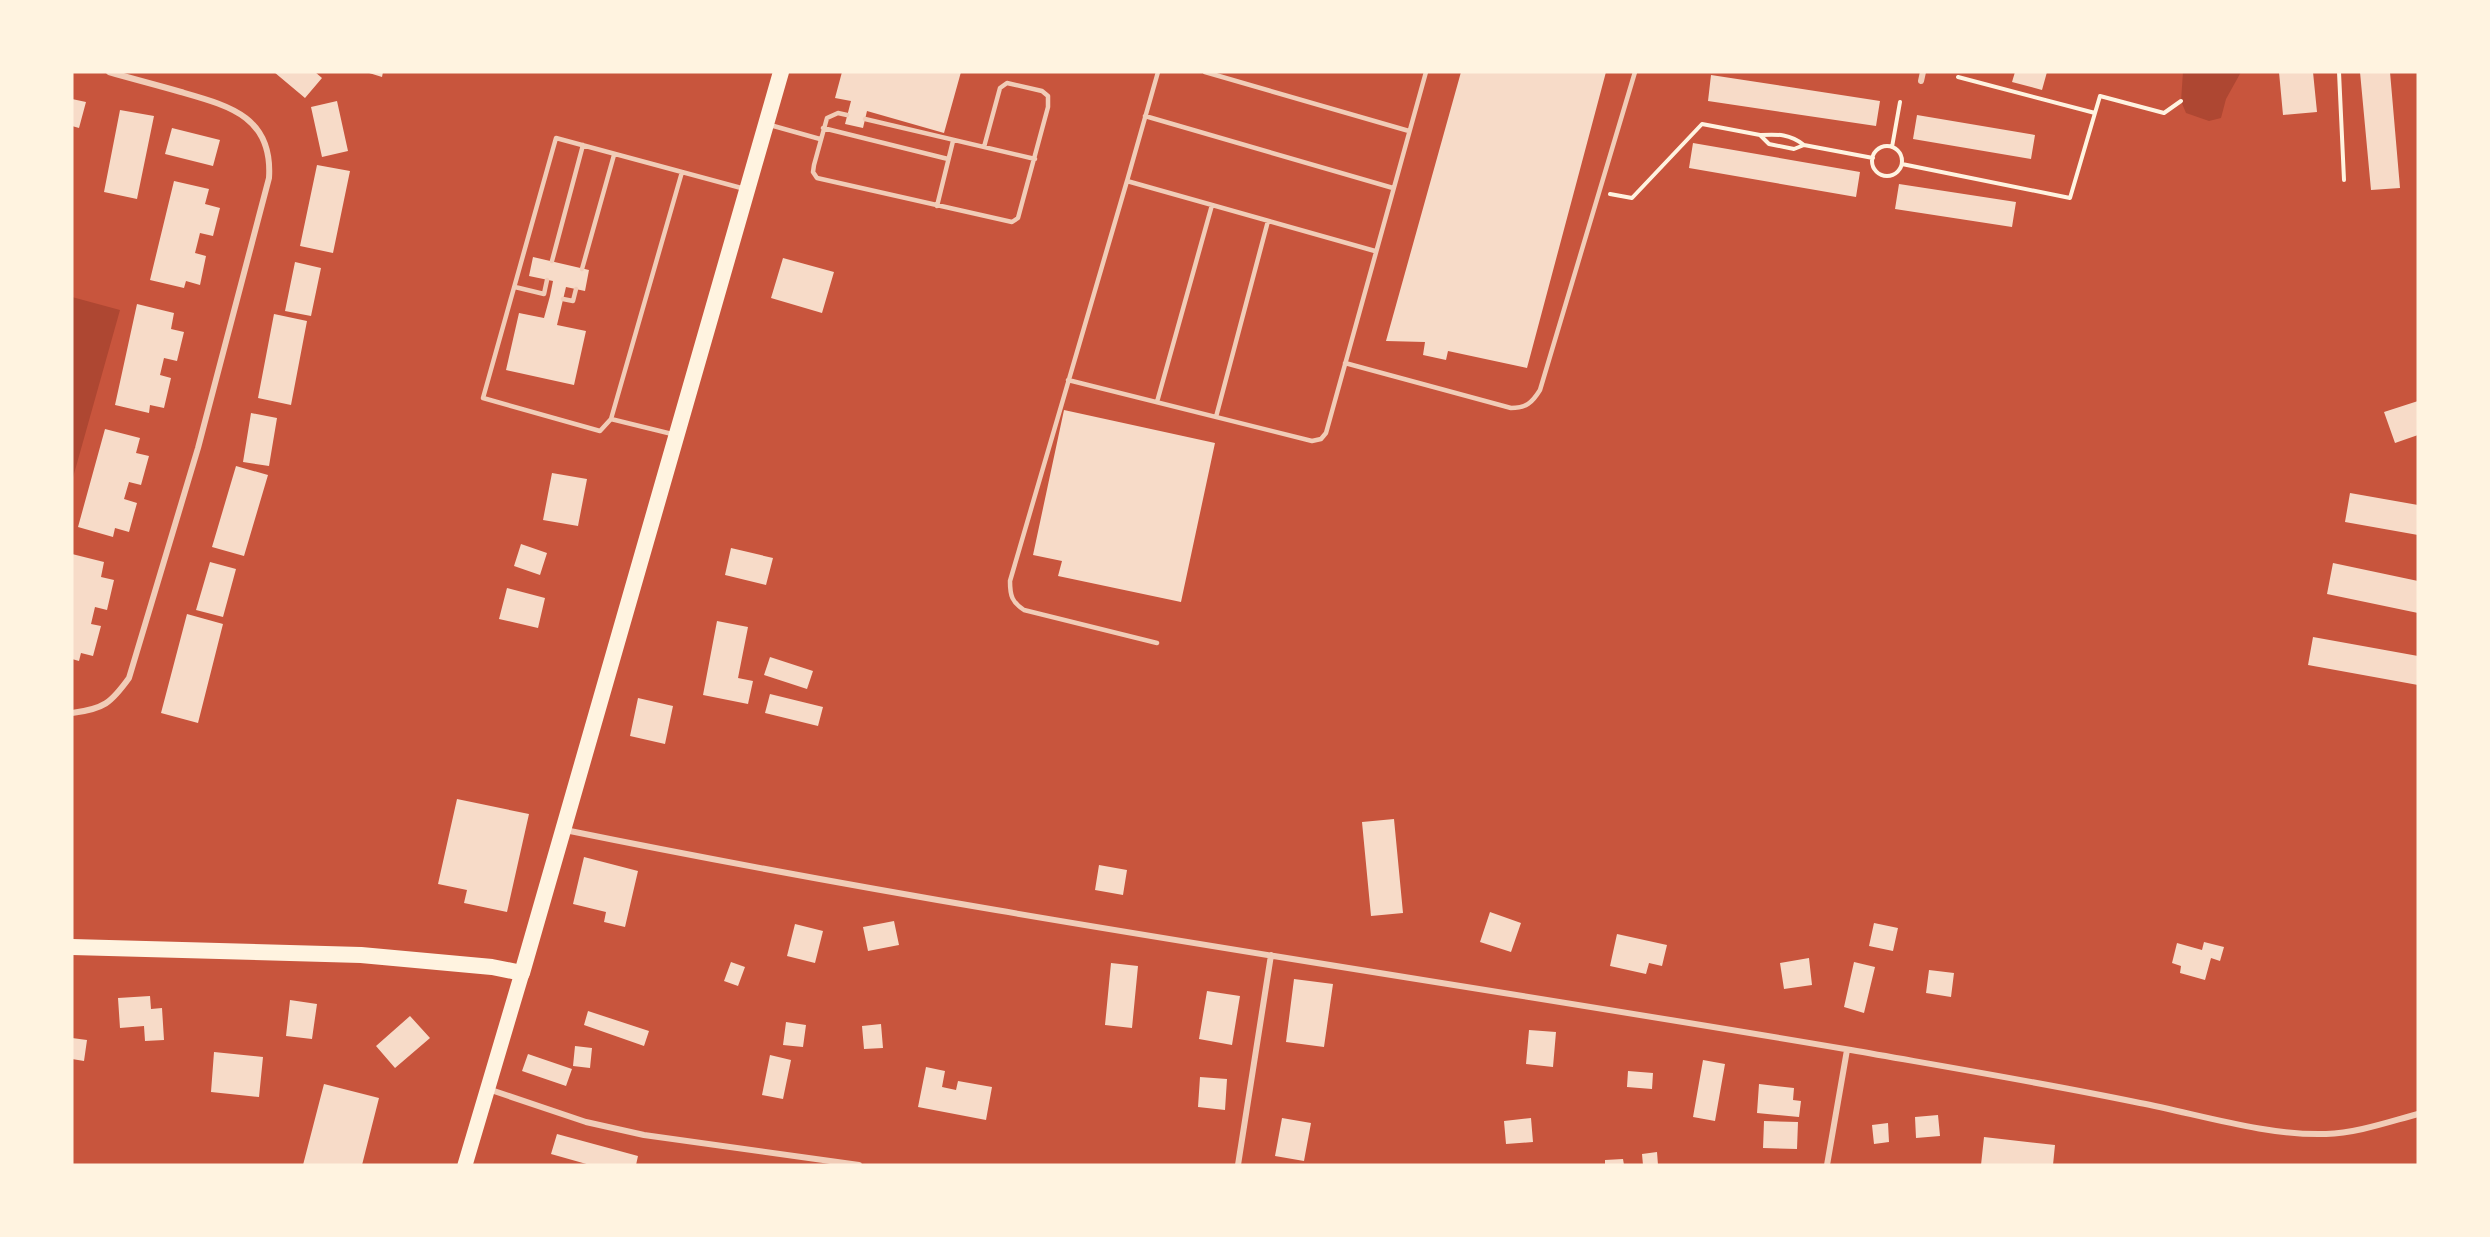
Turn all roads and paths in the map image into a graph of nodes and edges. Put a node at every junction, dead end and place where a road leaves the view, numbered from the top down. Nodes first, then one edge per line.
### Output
1 (109, 72) edge
2 (781, 72) edge
3 (1158, 72) edge
4 (1205, 72) edge
5 (1426, 72) edge
6 (1635, 72) edge
7 (1923, 72) edge
8 (2339, 72) edge
9 (1958, 77) dead end
10 (1921, 81) dead end
11 (2181, 101) dead end
12 (1900, 102) dead end
13 (2095, 113) junction
14 (847, 115) dead end
15 (1145, 116) junction
16 (865, 119) dead end
17 (766, 124) junction
18 (823, 128) junction
19 (1409, 131) junction
20 (1760, 135) junction
21 (820, 139) junction
22 (953, 141) junction
23 (583, 145) junction
24 (1804, 145) junction
25 (984, 147) junction
26 (1892, 147) junction
27 (614, 155) junction
28 (1873, 158) junction
29 (948, 159) junction
30 (1035, 159) junction
31 (1902, 164) junction
32 (682, 172) junction
33 (2344, 180) dead end
34 (1127, 181) junction
35 (1392, 188) junction
36 (747, 189) junction
37 (1599, 193) junction
38 (1212, 205) junction
39 (937, 206) junction
40 (1268, 221) junction
41 (1375, 251) junction
42 (552, 261) dead end
43 (582, 268) dead end
44 (547, 280) dead end
45 (515, 287) junction
46 (576, 289) dead end
47 (563, 299) dead end
48 (1345, 363) junction
49 (1068, 380) junction
50 (1157, 402) junction
51 (1216, 417) junction
52 (611, 419) junction
53 (678, 435) junction
54 (1157, 643) dead end
55 (72, 713) edge
56 (565, 830) junction
57 (72, 947) edge
58 (1271, 955) junction
59 (522, 973) junction
60 (1846, 1050) junction
61 (488, 1089) junction
62 (2418, 1114) edge
63 (465, 1165) edge
64 (859, 1165) edge
65 (1238, 1165) edge
66 (1827, 1165) edge

1 - 55 street
2 - 17 highway
3 - 15 lane
4 - 19 lane
5 - 19 lane
6 - 37 lane
7 - 10 street
8 - 33 path
9 - 13 path
11 - 13 path
12 - 26 path
13 - 31 path
14 - 18 lane
15 - 34 lane
15 - 35 lane
16 - 22 lane
17 - 21 lane
17 - 36 highway
18 - 21 lane
18 - 29 lane
19 - 35 lane
20 - 24 path
20 - 24 path
20 - 37 path
21 - 39 lane
22 - 25 lane
22 - 29 lane
23 - 27 lane
23 - 42 lane
23 - 45 lane
24 - 28 path
25 - 30 lane
25 - 30 lane
26 - 28 path
26 - 31 path
27 - 32 lane
27 - 43 lane
28 - 31 path
29 - 39 lane
30 - 39 lane
32 - 36 lane
32 - 52 lane
34 - 38 lane
34 - 49 lane
35 - 41 lane
36 - 53 highway
37 - 48 lane
38 - 40 lane
38 - 50 lane
40 - 41 lane
40 - 51 lane
41 - 48 lane
44 - 45 lane
45 - 52 lane
46 - 47 lane
48 - 51 lane
49 - 50 lane
49 - 54 lane
50 - 51 lane
52 - 53 lane
53 - 56 highway
56 - 58 street
56 - 59 highway
57 - 59 highway
58 - 60 street
58 - 65 street
59 - 61 main road
60 - 62 street
60 - 66 street
61 - 63 main road
61 - 64 street

